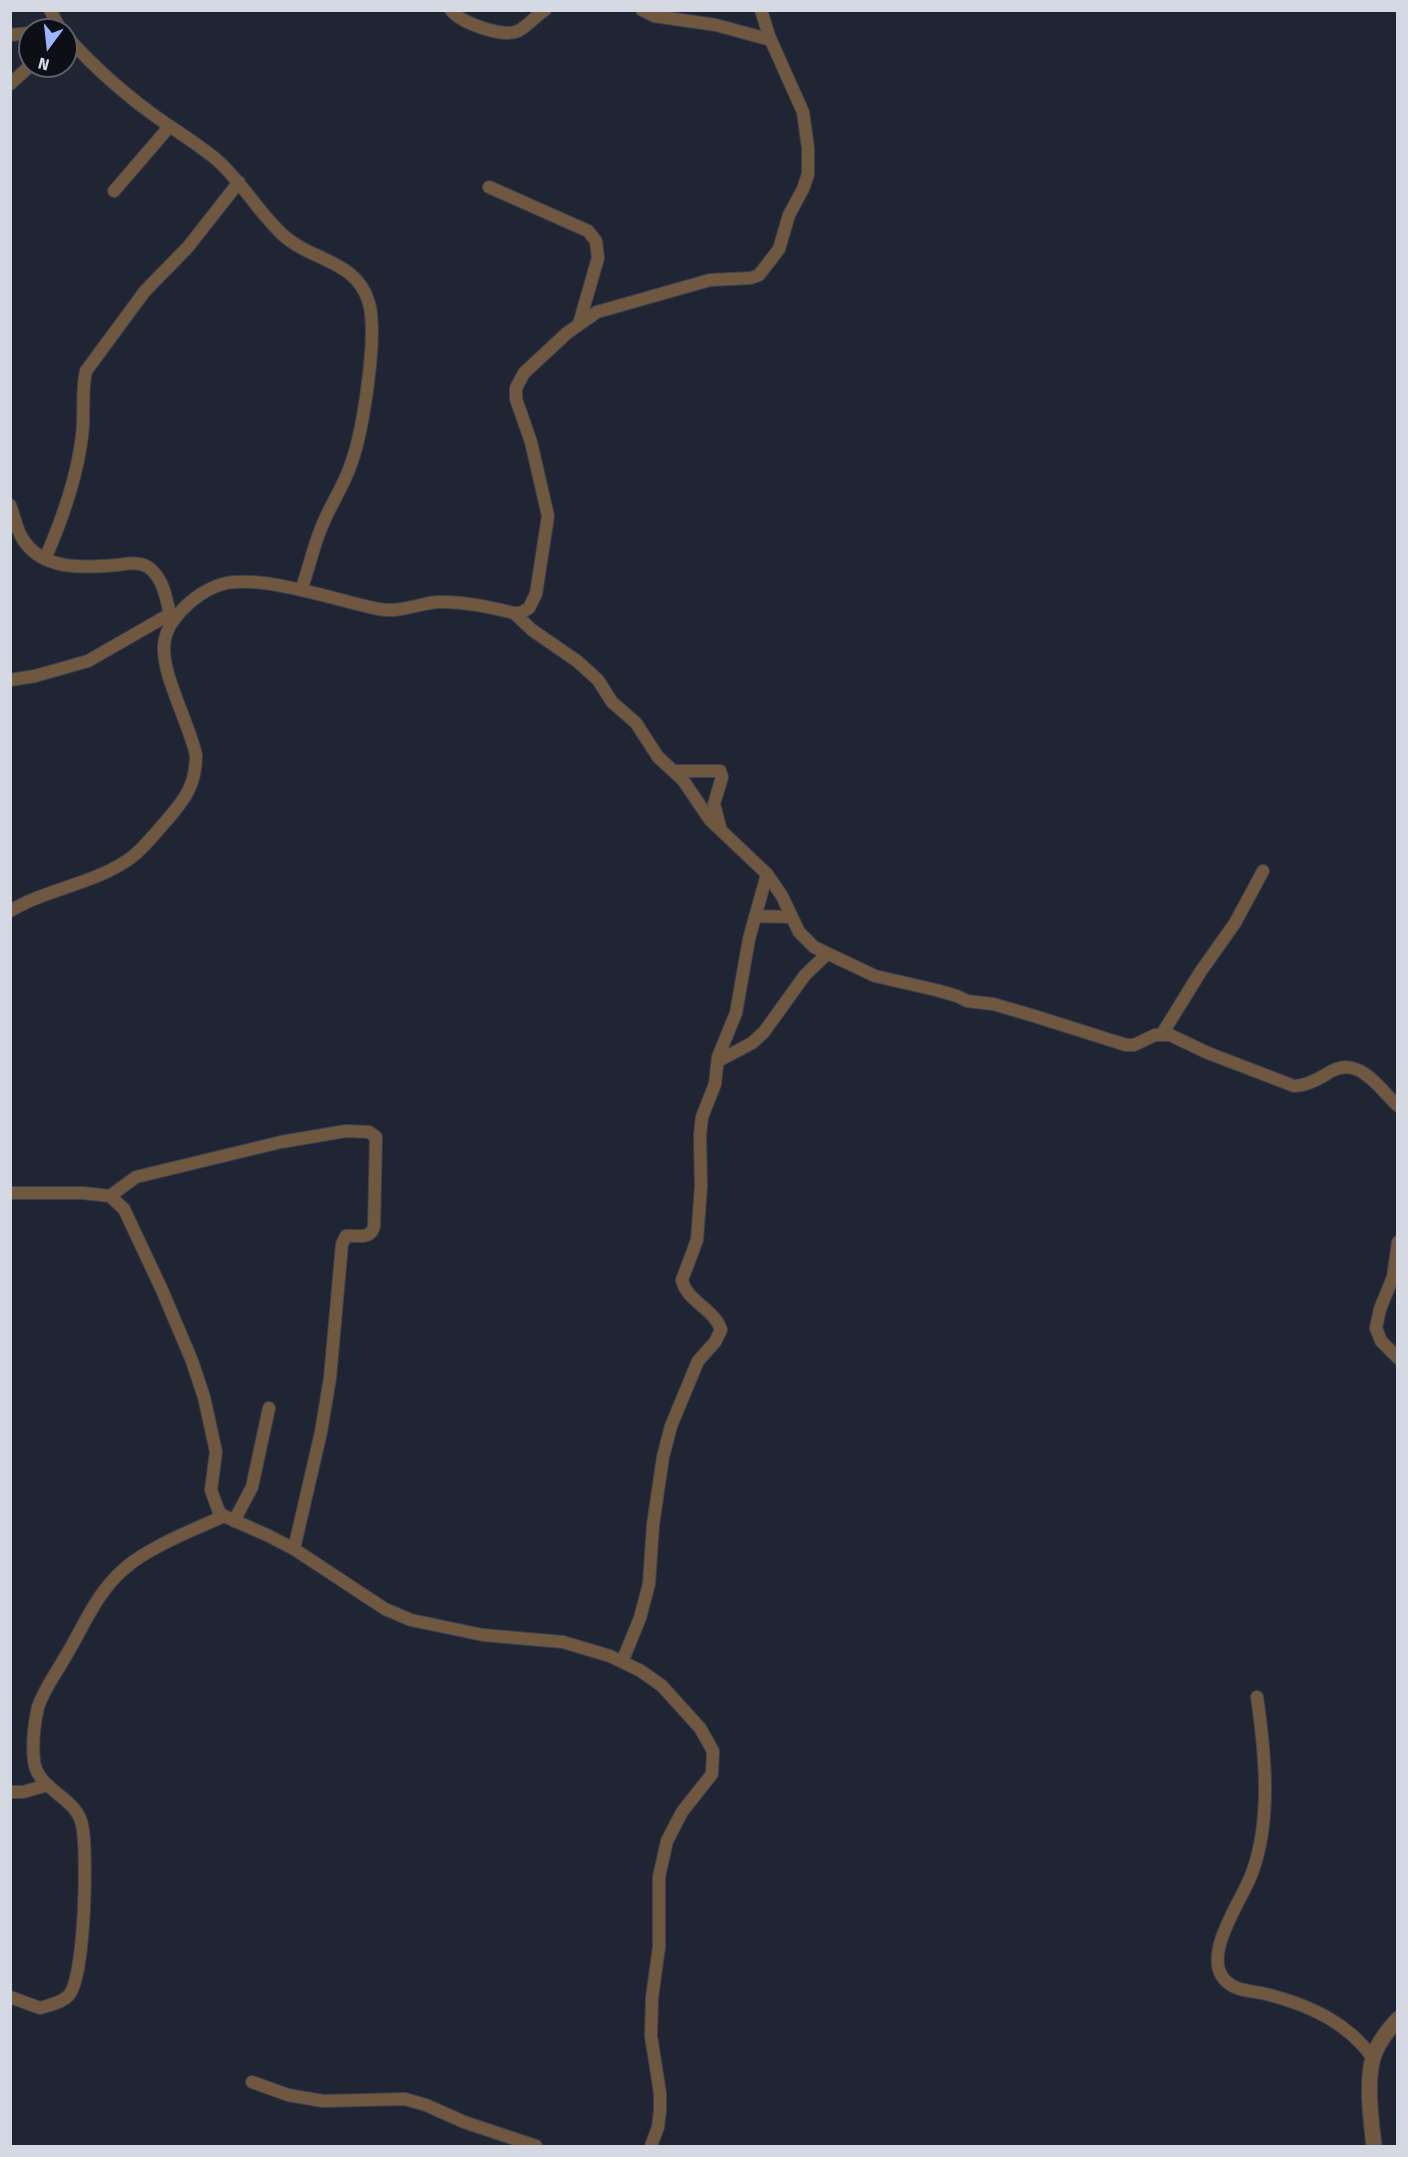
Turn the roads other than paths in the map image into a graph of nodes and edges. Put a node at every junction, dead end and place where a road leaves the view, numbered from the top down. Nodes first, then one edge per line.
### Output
1 (452, 10) edge
2 (545, 10) edge
3 (642, 10) edge
4 (761, 10) edge
5 (771, 40) junction
6 (78, 50) edge
7 (170, 126) junction
8 (239, 182) junction
9 (489, 187) dead end
10 (114, 191) dead end
11 (579, 324) junction
12 (10, 506) edge
13 (45, 559) junction
14 (301, 590) junction
15 (531, 606) junction
16 (513, 614) junction
17 (171, 617) junction
18 (530, 628) junction
19 (10, 680) edge
20 (674, 771) junction
21 (720, 828) junction
22 (1263, 872) dead end
23 (767, 874) junction
24 (10, 911) edge
25 (755, 916) junction
26 (792, 917) junction
27 (827, 954) junction
28 (1162, 1034) junction
29 (718, 1061) junction
30 (1398, 1106) edge
31 (10, 1193) edge
32 (110, 1196) junction
33 (1398, 1242) edge
34 (1398, 1358) edge
35 (268, 1407) dead end
36 (229, 1519) junction
37 (294, 1549) junction
38 (622, 1662) junction
39 (1257, 1697) dead end
40 (48, 1785) junction
41 (10, 1792) edge
42 (10, 1997) edge
43 (1398, 2019) edge
44 (1373, 2058) junction
45 (252, 2082) dead end
46 (536, 2146) edge
47 (651, 2146) edge
48 (1374, 2146) edge

1 - 2 street
3 - 5 street
4 - 5 street
5 - 11 street
6 - 7 street
7 - 8 street
7 - 10 street
8 - 13 street
8 - 14 street
9 - 11 street
11 - 15 street
12 - 13 street
13 - 17 street
14 - 16 street
14 - 17 street
15 - 16 street
15 - 18 street
16 - 18 street
17 - 19 street
17 - 24 street
18 - 20 street
20 - 21 street
20 - 21 street
21 - 23 street
22 - 28 street
23 - 25 street
23 - 26 street
25 - 26 street
25 - 29 street
26 - 27 street
27 - 28 street
27 - 29 street
28 - 30 street
29 - 38 street
31 - 32 street
32 - 36 street
32 - 37 street
33 - 34 street
35 - 36 street
36 - 37 street
36 - 40 street
37 - 38 street
38 - 47 street
39 - 44 street
40 - 41 street
40 - 42 street
43 - 44 street
44 - 48 street
45 - 46 street

